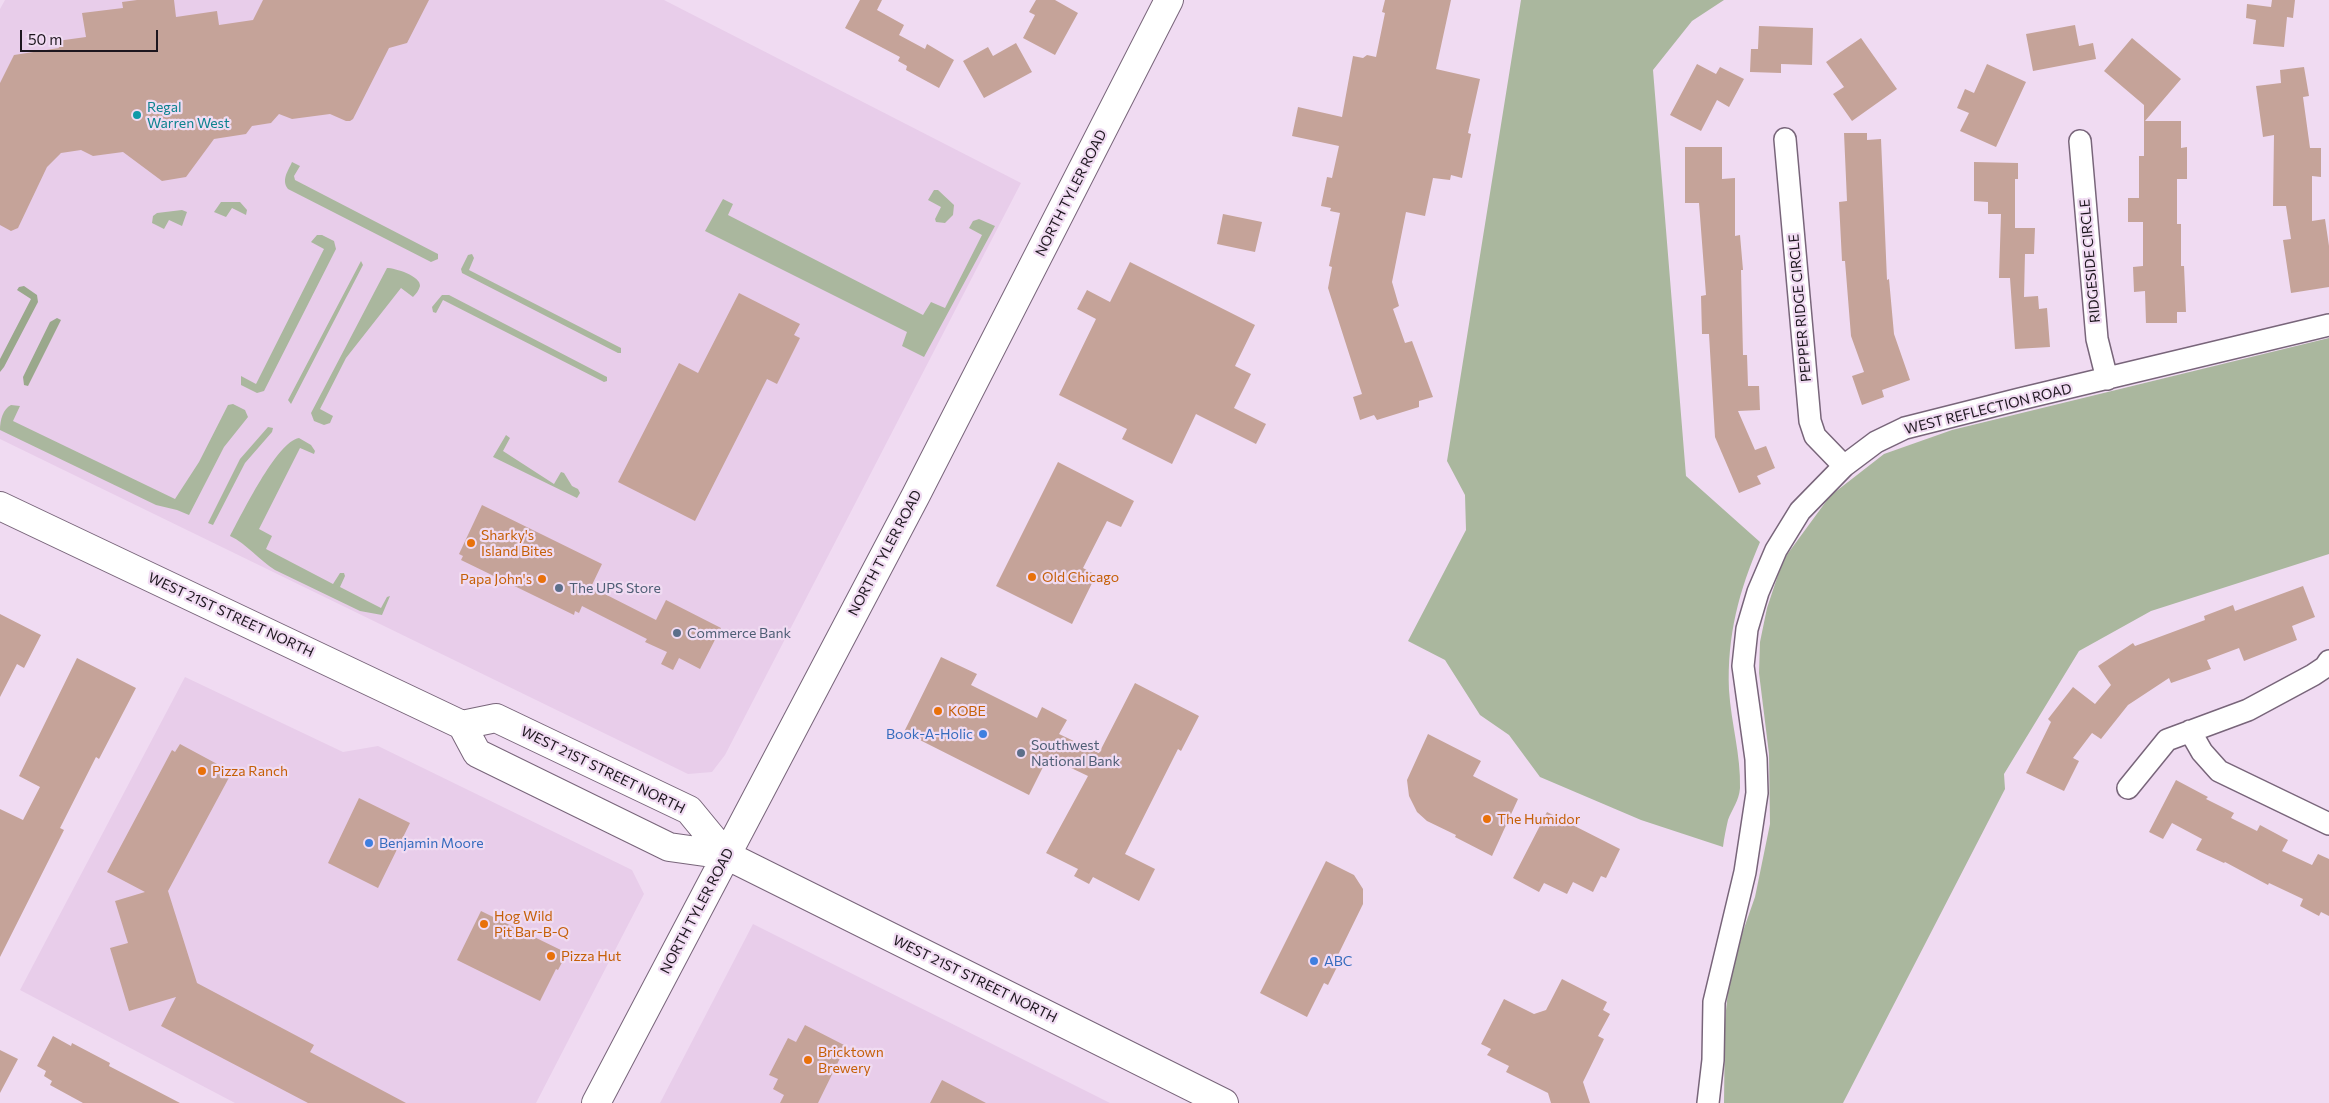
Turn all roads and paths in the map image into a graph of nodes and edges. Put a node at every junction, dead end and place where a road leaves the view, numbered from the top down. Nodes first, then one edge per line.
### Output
1 (1169, 0) edge
2 (1785, 139) dead end
3 (2080, 141) dead end
4 (2329, 325) edge
5 (2107, 379) junction
6 (1844, 466) junction
7 (0, 506) edge
8 (2329, 661) edge
9 (462, 725) junction
10 (2190, 731) junction
11 (2128, 788) dead end
12 (2329, 824) edge
13 (726, 855) junction
14 (596, 1103) edge
15 (1224, 1103) edge
16 (1708, 1103) edge

1 - 13 main road, NORTH TYLER ROAD
2 - 6 street, PEPPER RIDGE CIRCLE
3 - 5 street, RIDGESIDE CIRCLE
4 - 5 street, WEST REFLECTION ROAD
5 - 6 street, WEST REFLECTION ROAD
6 - 16 street, WEST REFLECTION ROAD
7 - 9 main road, WEST 21ST STREET NORTH
8 - 10 street
9 - 13 main road, WEST 21ST STREET NORTH
9 - 13 main road, WEST 21ST STREET NORTH
10 - 11 street
10 - 12 street
13 - 14 main road, NORTH TYLER ROAD
13 - 15 main road, WEST 21ST STREET NORTH

